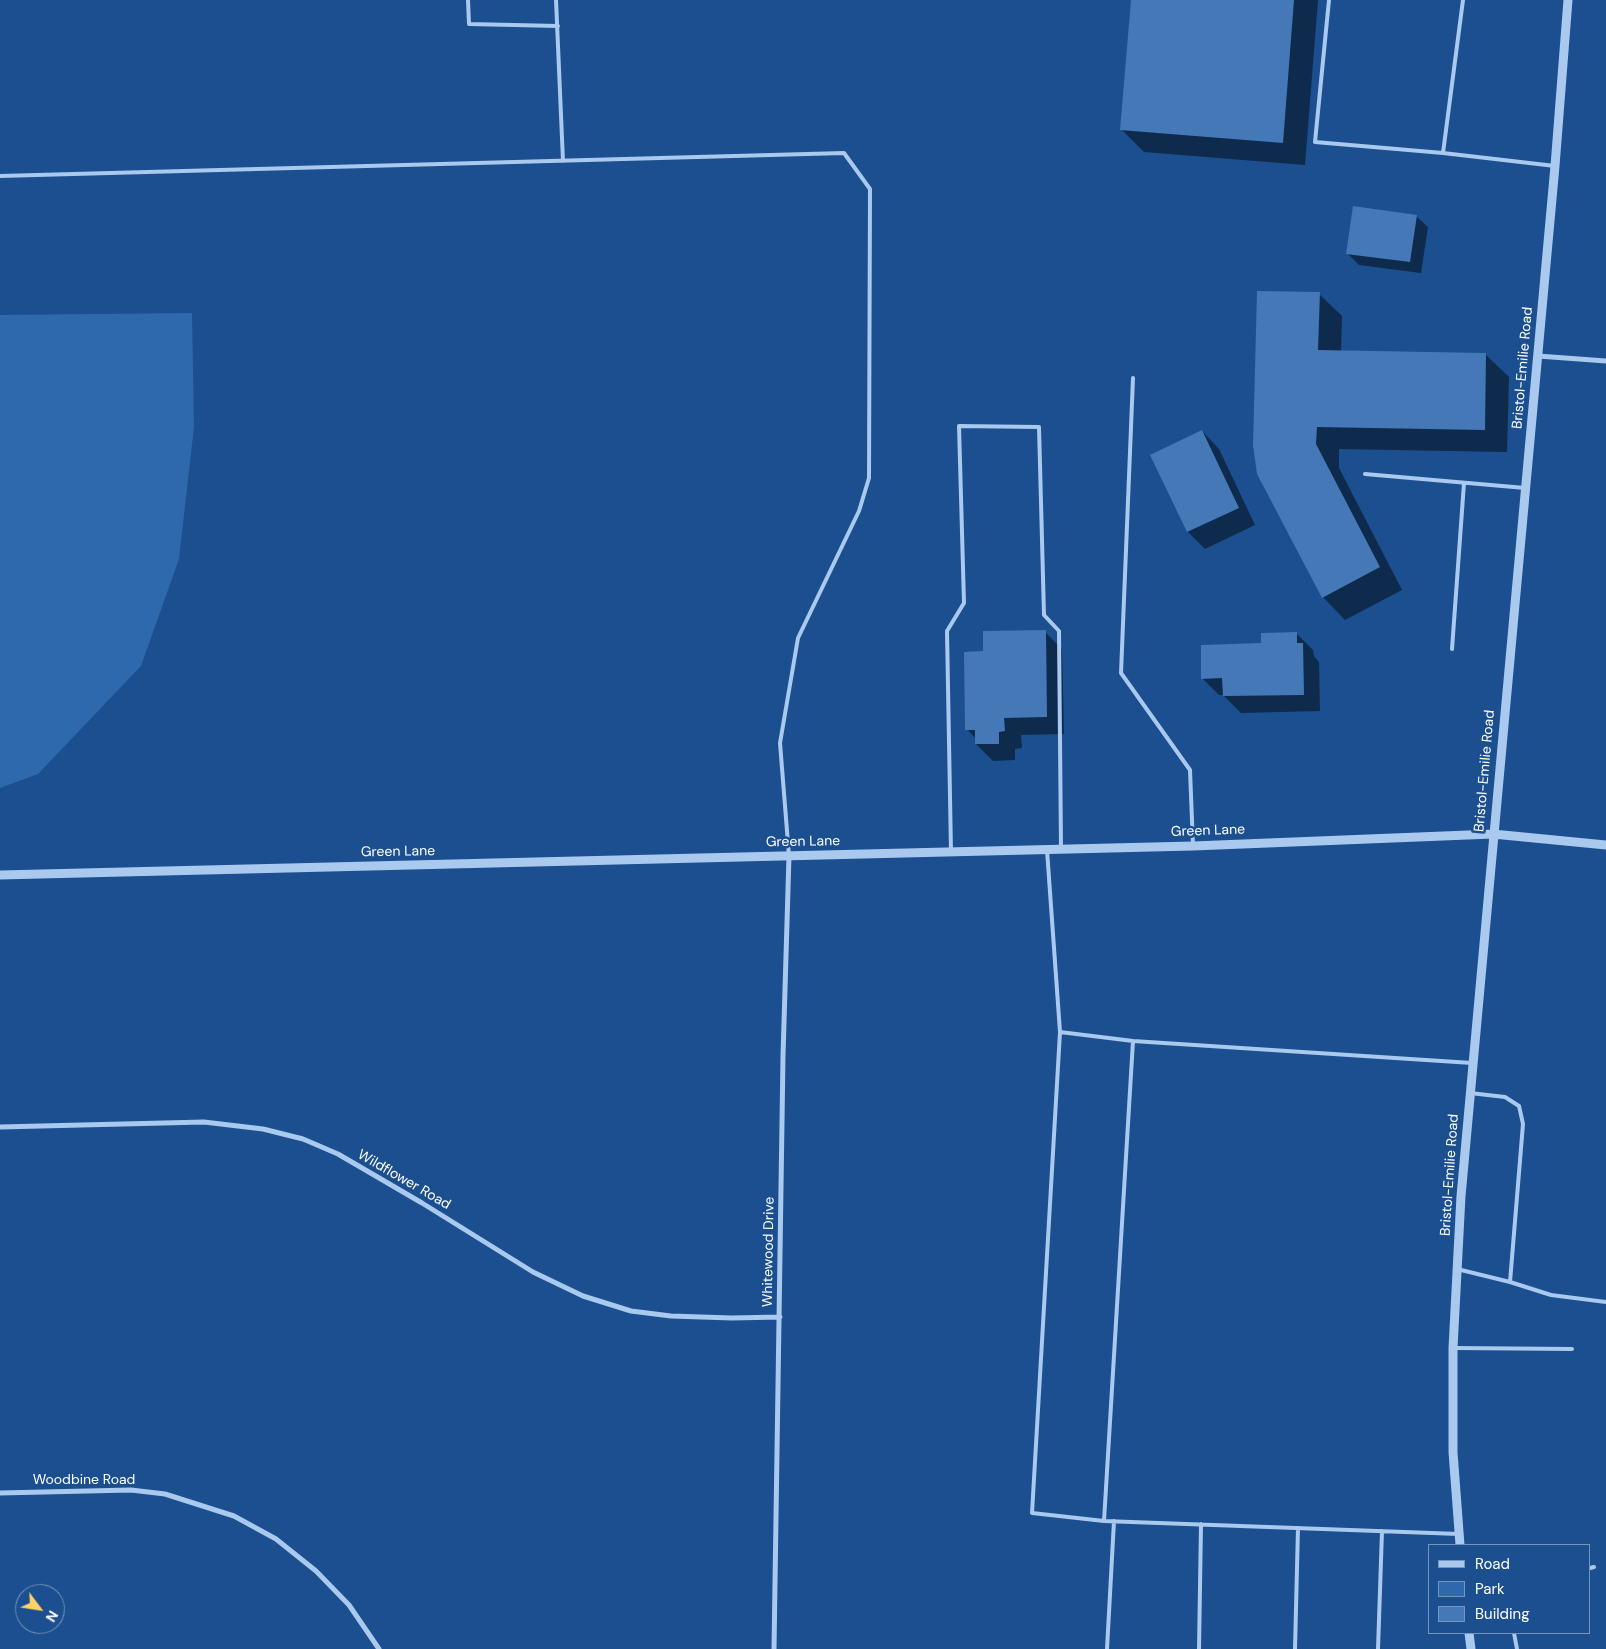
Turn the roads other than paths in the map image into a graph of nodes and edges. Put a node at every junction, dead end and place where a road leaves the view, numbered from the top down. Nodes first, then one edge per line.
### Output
1 (468, 0) edge
2 (556, 0) edge
3 (1329, 0) edge
4 (1463, 0) edge
5 (1568, 0) edge
6 (558, 26) junction
7 (1443, 153) junction
8 (564, 161) junction
9 (1555, 166) junction
10 (0, 176) edge
11 (1538, 356) junction
12 (1606, 361) edge
13 (1133, 378) dead end
14 (1365, 474) dead end
15 (1464, 483) junction
16 (1525, 488) junction
17 (1452, 649) dead end
18 (1494, 834) junction
19 (1606, 845) edge
20 (1192, 846) junction
21 (1047, 849) junction
22 (1062, 849) junction
23 (951, 852) junction
24 (789, 856) junction
25 (0, 875) edge
26 (1060, 1032) junction
27 (1133, 1041) junction
28 (1473, 1064) junction
29 (1470, 1093) junction
30 (0, 1127) edge
31 (1457, 1269) junction
32 (1510, 1282) junction
33 (1606, 1302) edge
34 (780, 1317) junction
35 (1453, 1348) junction
36 (1572, 1349) dead end
37 (0, 1492) edge
38 (1104, 1521) junction
39 (1114, 1521) junction
40 (1201, 1524) junction
41 (1298, 1528) junction
42 (1382, 1531) junction
43 (1459, 1534) junction
44 (1460, 1544) edge
45 (1470, 1634) edge
46 (1514, 1634) edge
47 (379, 1649) edge
48 (774, 1649) edge
49 (1107, 1649) edge
50 (1199, 1649) edge
51 (1295, 1649) edge
52 (1378, 1649) edge
53 (1471, 1649) edge
54 (1517, 1649) edge

1 - 6 lane
2 - 6 lane
3 - 7 lane
4 - 7 lane
5 - 9 street, Bristol-Emilie Road
6 - 8 lane
7 - 9 lane
8 - 10 lane
8 - 24 lane
9 - 11 street, Bristol-Emilie Road
11 - 12 street
11 - 16 street, Bristol-Emilie Road
13 - 20 lane
14 - 15 lane
15 - 16 lane
15 - 17 lane
16 - 18 street, Bristol-Emilie Road
18 - 19 street, Green Lane
18 - 20 street, Green Lane
18 - 28 street, Bristol-Emilie Road
20 - 22 street, Green Lane
21 - 22 street, Green Lane
21 - 23 street, Green Lane
21 - 26 lane
22 - 23 lane
23 - 24 street, Green Lane
24 - 25 street, Green Lane
24 - 34 street, Whitewood Drive
26 - 27 lane
26 - 38 lane
27 - 28 lane
27 - 38 lane
28 - 29 street, Bristol-Emilie Road
29 - 31 street, Bristol-Emilie Road
29 - 32 lane
30 - 34 street, Wildflower Road
31 - 32 lane
31 - 35 street, Bristol-Emilie Road
32 - 33 lane
34 - 48 street, Whitewood Drive
35 - 36 lane
35 - 43 street, Bristol-Emilie Road
37 - 47 street, Woodbine Road
38 - 39 lane
39 - 40 lane
39 - 49 lane
40 - 41 lane
40 - 50 lane
41 - 42 lane
41 - 51 lane
42 - 43 lane
42 - 52 lane
43 - 44 street, Bristol-Emilie Road
45 - 53 street
46 - 54 lane

